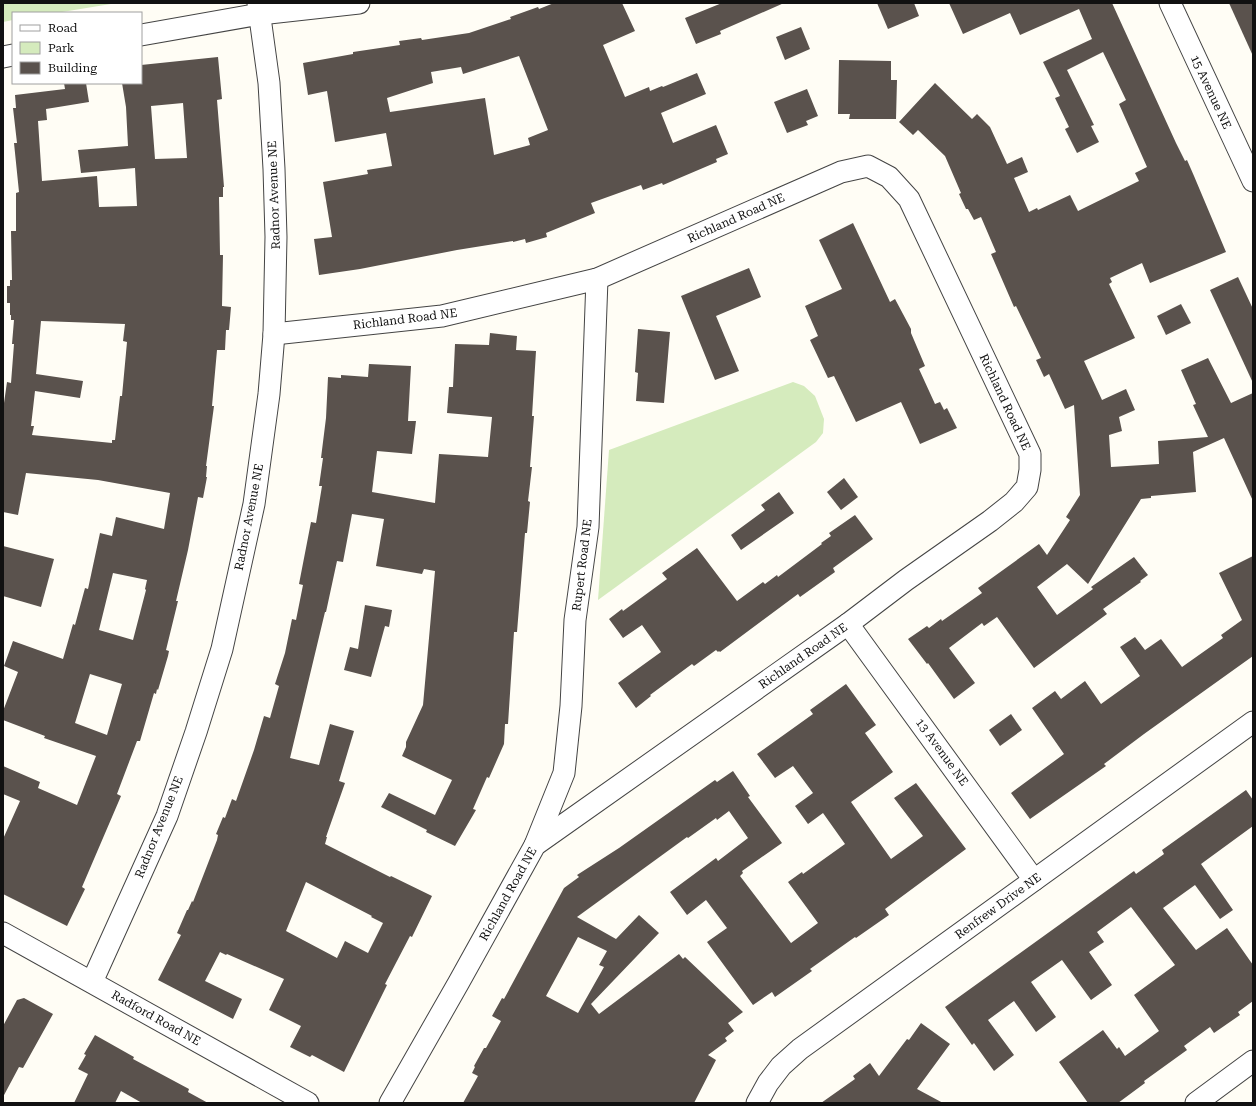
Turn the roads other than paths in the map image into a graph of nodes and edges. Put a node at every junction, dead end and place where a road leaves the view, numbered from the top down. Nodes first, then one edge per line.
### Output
1 (359, 3) edge
2 (1170, 3) edge
3 (259, 8) edge
4 (142, 35) edge
5 (1253, 181) edge
6 (597, 279) junction
7 (274, 334) junction
8 (848, 624) junction
9 (1253, 722) edge
10 (534, 845) junction
11 (1034, 880) junction
12 (3, 933) edge
13 (92, 982) junction
14 (1253, 1061) edge
15 (308, 1103) edge
16 (390, 1103) edge
17 (757, 1103) edge
18 (1196, 1103) edge

1 - 3 street
2 - 5 street, 15 Avenue NE
3 - 4 street
3 - 7 street, Radnor Avenue NE
6 - 7 street, Richland Road NE
6 - 8 street, Richland Road NE
6 - 10 street, Rupert Road NE
7 - 13 street, Radnor Avenue NE
8 - 10 street, Richland Road NE
8 - 11 street, 13 Avenue NE
9 - 11 street, Renfrew Drive NE
10 - 16 street, Richland Road NE
11 - 17 street, Renfrew Drive NE
12 - 13 street, Radford Road NE
13 - 15 street, Radford Road NE
14 - 18 street

